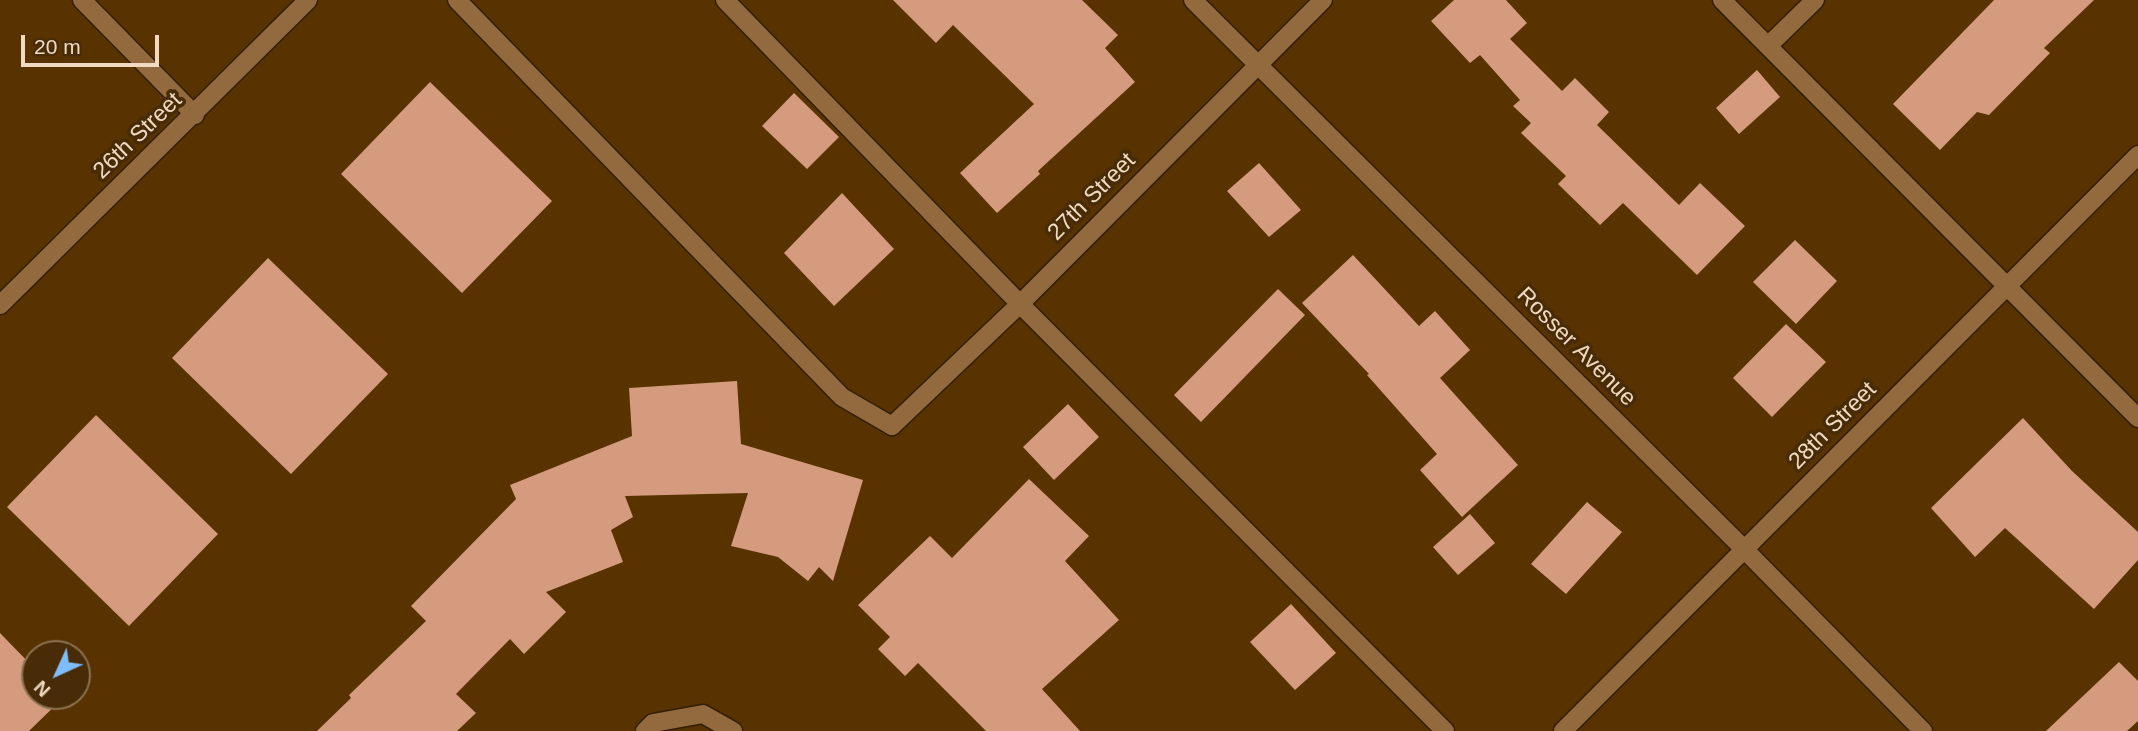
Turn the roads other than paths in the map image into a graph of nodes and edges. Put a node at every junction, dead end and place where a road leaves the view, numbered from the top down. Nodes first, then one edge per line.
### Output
1 (82, 0) edge
2 (308, 0) edge
3 (457, 0) edge
4 (725, 0) edge
5 (1193, 0) edge
6 (1323, 0) edge
7 (1722, 0) edge
8 (1815, 0) edge
9 (1768, 46) junction
10 (1257, 66) junction
11 (195, 115) junction
12 (2138, 155) edge
13 (2008, 286) junction
14 (1020, 304) junction
15 (0, 305) edge
16 (2138, 418) edge
17 (1745, 550) junction
18 (645, 731) edge
19 (733, 731) edge
20 (1445, 731) edge
21 (1563, 731) edge
22 (1923, 731) edge

1 - 11 street
2 - 11 street, 26th Street
3 - 14 street, 27th Street
4 - 14 street
5 - 10 street, Rosser Avenue
6 - 10 street, 27th Street
7 - 9 street
8 - 9 street
9 - 13 street
10 - 14 street, 27th Street
10 - 17 street, Rosser Avenue
11 - 15 street, 26th Street
12 - 13 street, 28th Street
13 - 16 street
13 - 17 street, 28th Street
14 - 20 street
17 - 21 street, 28th Street
17 - 22 street, Rosser Avenue
18 - 19 street

